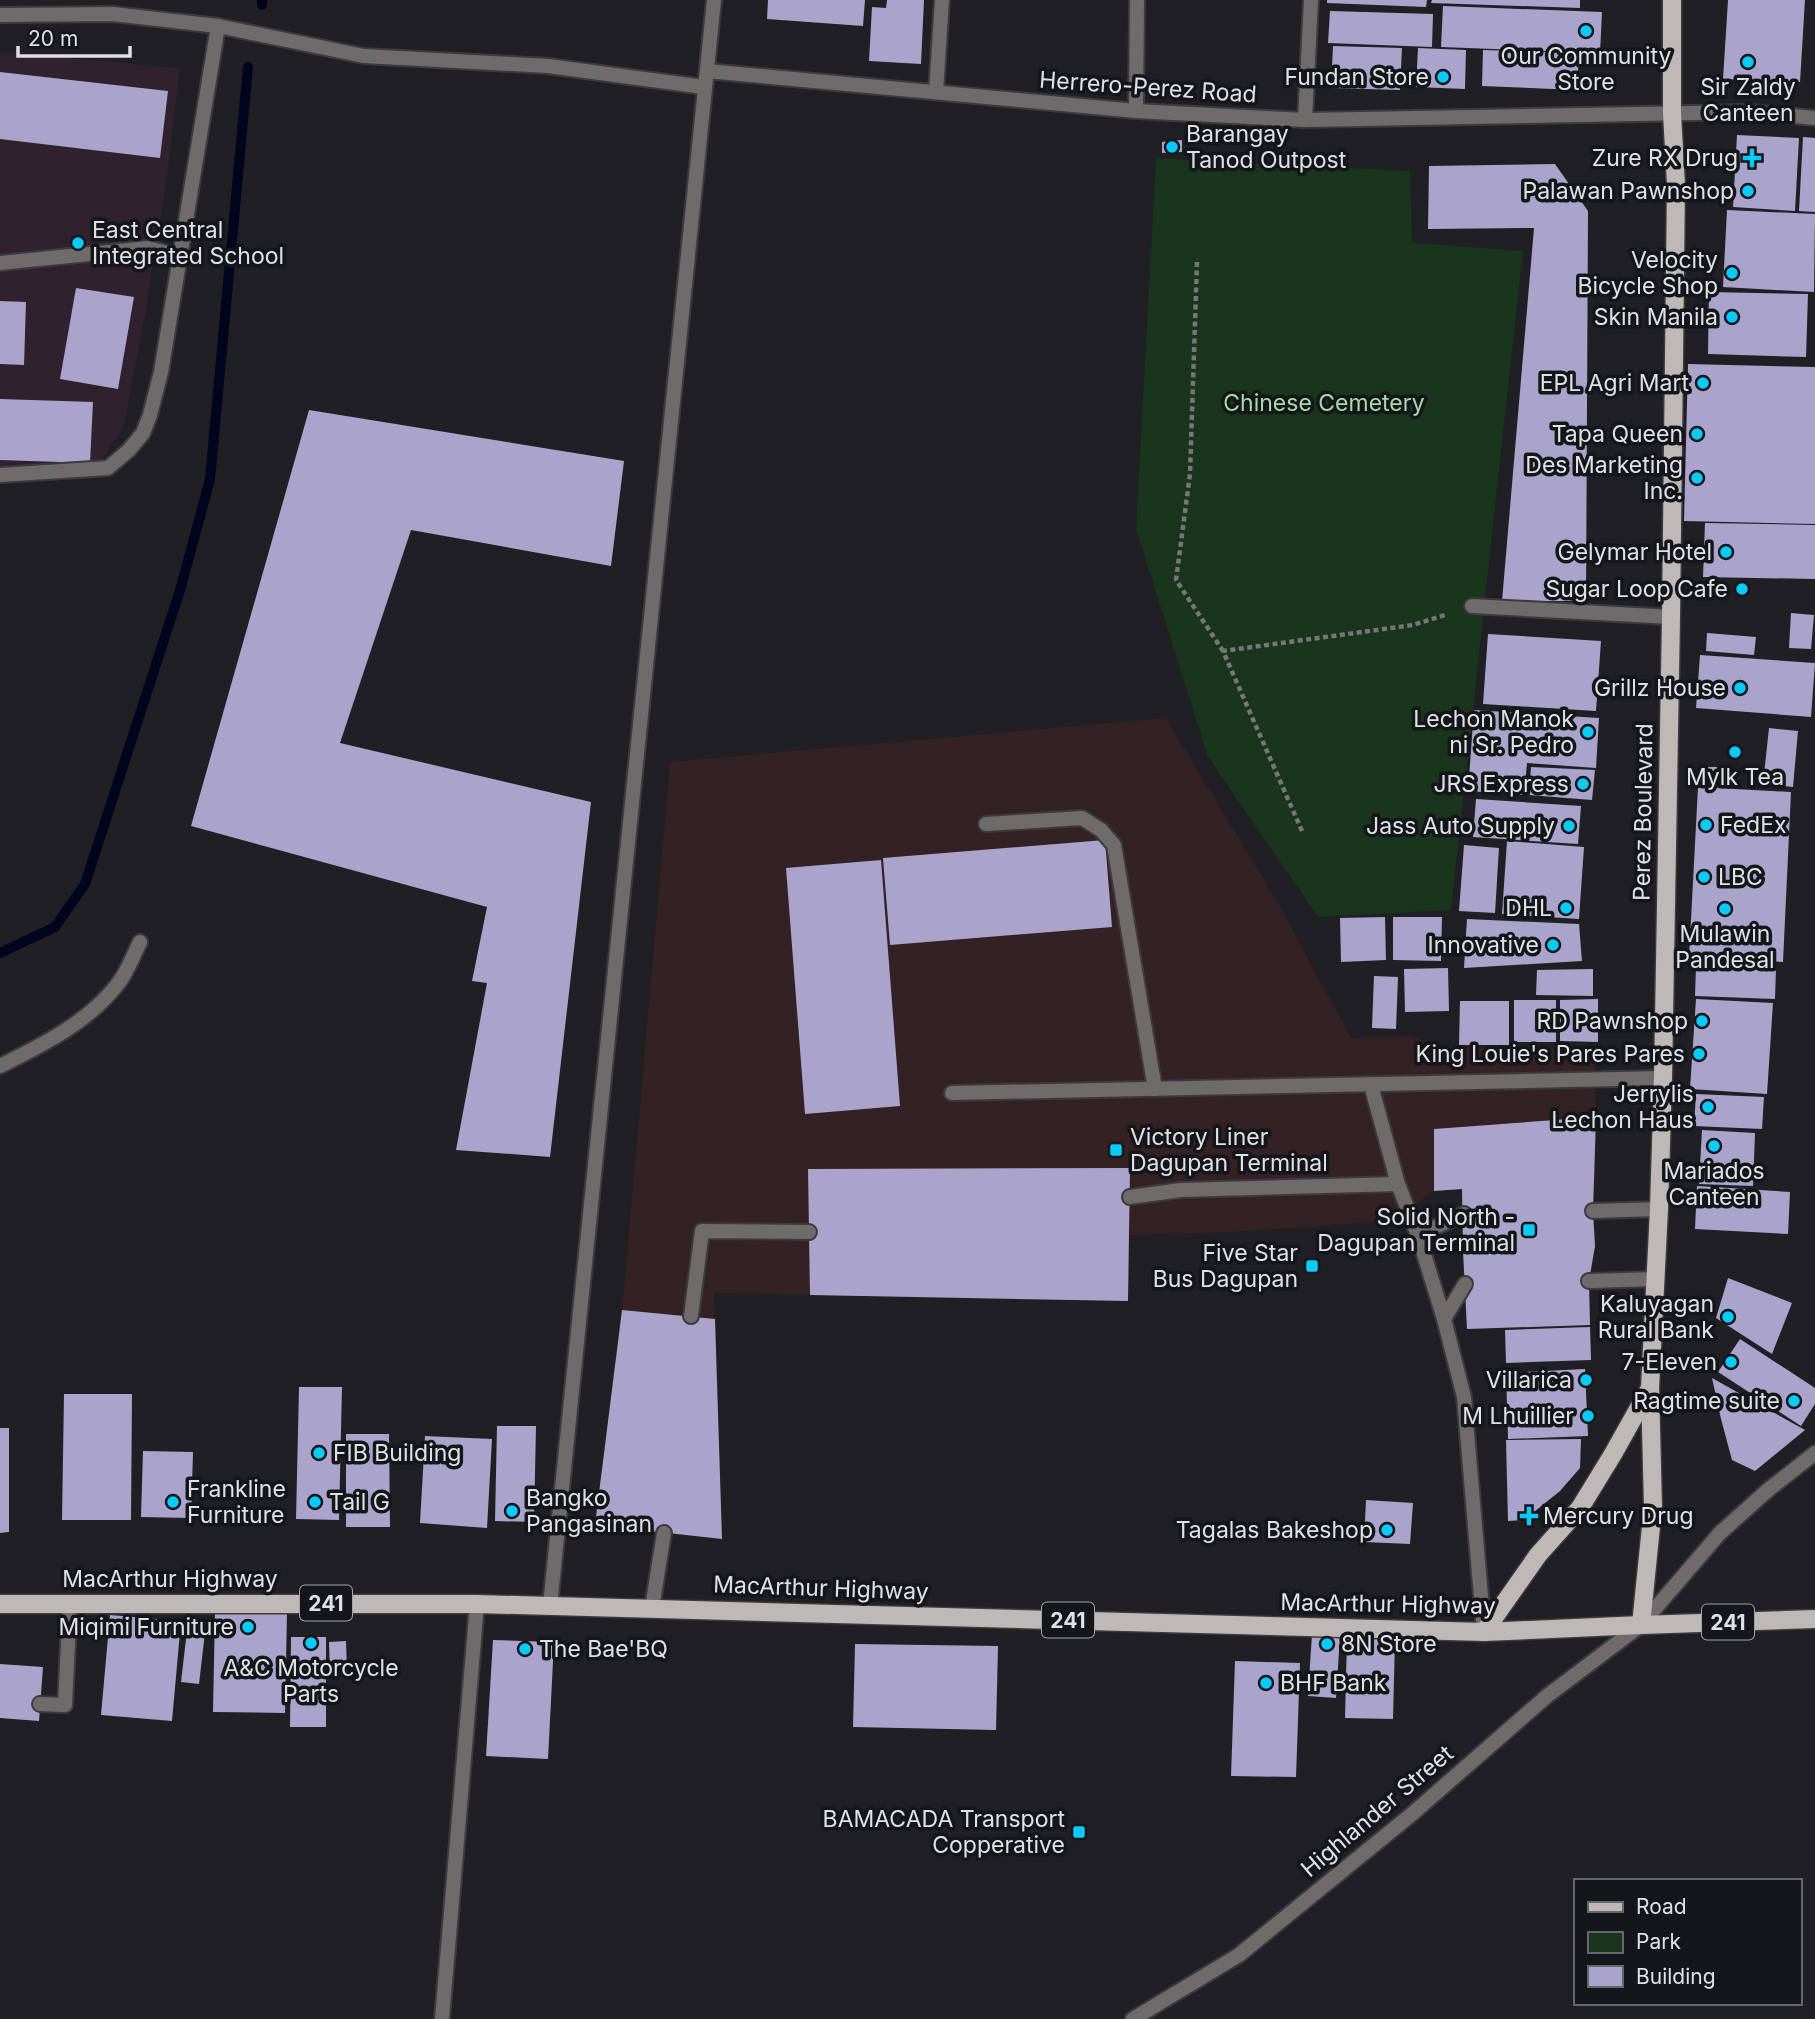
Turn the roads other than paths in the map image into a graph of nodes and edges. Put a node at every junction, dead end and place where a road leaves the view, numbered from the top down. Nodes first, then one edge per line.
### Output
1 (714, 0) edge
2 (942, 0) edge
3 (1137, 0) edge
4 (1311, 0) edge
5 (1672, 0) edge
6 (0, 15) edge
7 (218, 26) junction
8 (707, 71) junction
9 (704, 87) junction
10 (936, 92) junction
11 (1136, 111) junction
12 (1672, 113) junction
13 (1815, 118) edge
14 (1305, 120) junction
15 (179, 256) junction
16 (0, 263) edge
17 (0, 475) edge
18 (1472, 606) road end
19 (1671, 617) junction
20 (986, 824) dead end
21 (140, 942) dead end
22 (0, 1066) edge
23 (1663, 1078) junction
24 (1371, 1085) junction
25 (1155, 1089) junction
26 (952, 1093) dead end
27 (1398, 1184) junction
28 (1129, 1197) dead end
29 (1659, 1209) junction
30 (1594, 1211) dead end
31 (1464, 1214) dead end
32 (809, 1232) dead end
33 (1418, 1235) junction
34 (1656, 1279) junction
35 (1590, 1281) dead end
36 (1465, 1284) dead end
37 (691, 1317) dead end
38 (1444, 1320) junction
39 (1650, 1388) junction
40 (1815, 1453) edge
41 (664, 1533) dead end
42 (70, 1603) junction
43 (0, 1604) edge
44 (477, 1604) junction
45 (550, 1606) junction
46 (652, 1608) junction
47 (1815, 1619) edge
48 (1641, 1625) junction
49 (1484, 1632) junction
50 (40, 1704) dead end
51 (442, 2019) edge
52 (1133, 2019) edge

1 - 8 street
2 - 10 street
3 - 11 street
4 - 14 street
5 - 12 main road, Perez Boulevard
6 - 7 street
7 - 9 street
7 - 15 street
8 - 9 street
8 - 10 street, Herrero-Perez Road
9 - 45 street
10 - 11 street, Herrero-Perez Road
11 - 14 street, Herrero-Perez Road
12 - 13 street, Herrero-Perez Road
12 - 14 street, Herrero-Perez Road
12 - 19 main road, Perez Boulevard
15 - 16 street
15 - 17 street
18 - 19 street
19 - 23 main road, Perez Boulevard
20 - 25 street
21 - 22 street
23 - 24 street
23 - 29 main road, Perez Boulevard
24 - 25 street
24 - 27 street
25 - 26 street
27 - 28 street
27 - 33 street
29 - 30 street
29 - 34 main road, Perez Boulevard
31 - 33 street
32 - 37 street
33 - 38 street
34 - 35 street
34 - 39 main road, Perez Boulevard
36 - 38 street
38 - 49 street
39 - 48 main road, Perez Boulevard
39 - 49 main road
40 - 48 street, Highlander Street
41 - 46 street
42 - 43 main road, MacArthur Highway / 241
42 - 44 main road, MacArthur Highway / 241
42 - 50 street
44 - 45 main road, MacArthur Highway / 241
44 - 51 street
45 - 46 main road, MacArthur Highway / 241
46 - 49 main road, MacArthur Highway / 241
47 - 48 main road, 241
48 - 49 main road, MacArthur Highway / 241
48 - 52 street, Highlander Street

